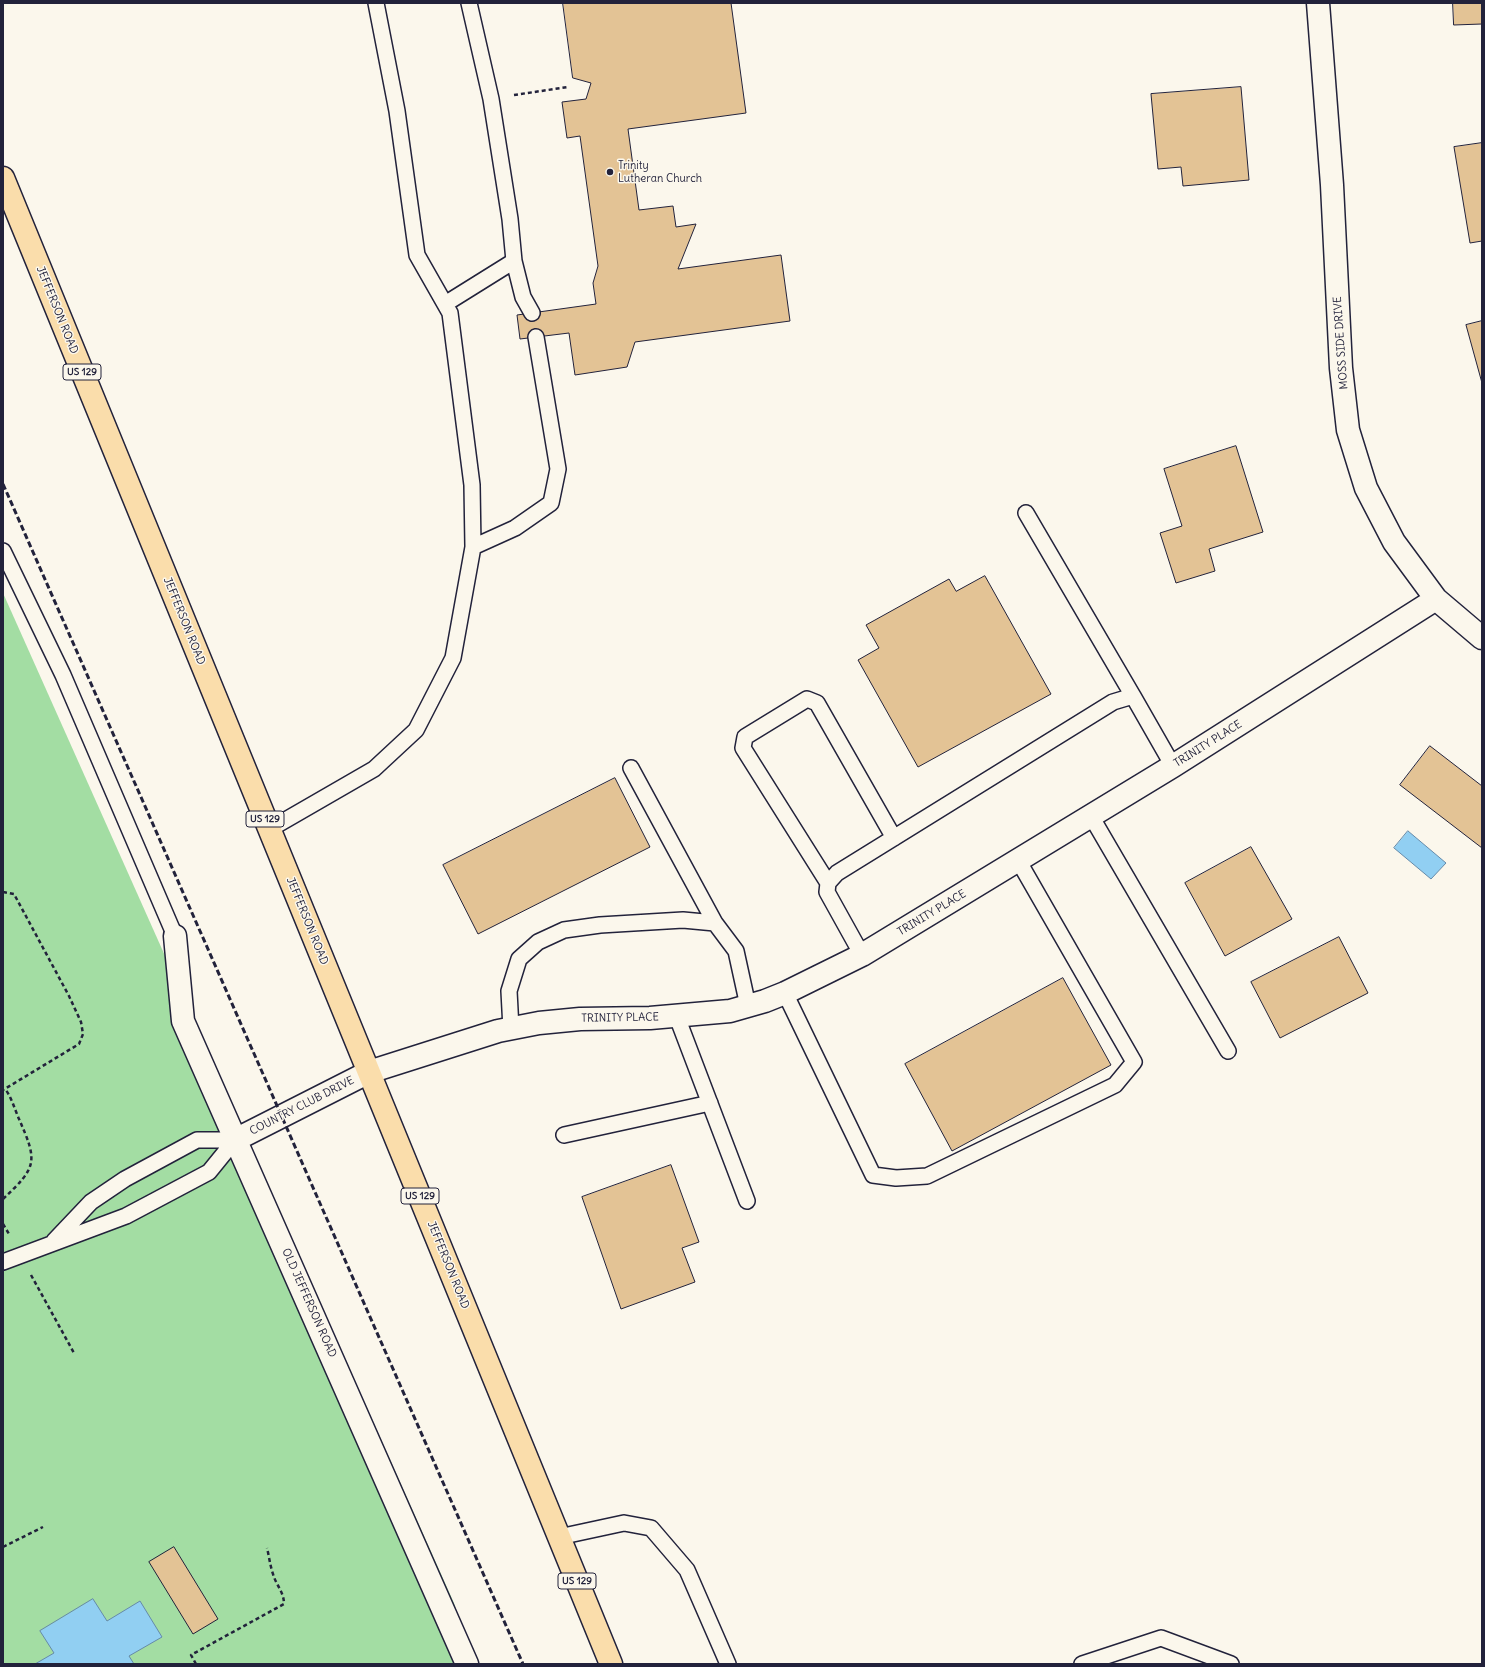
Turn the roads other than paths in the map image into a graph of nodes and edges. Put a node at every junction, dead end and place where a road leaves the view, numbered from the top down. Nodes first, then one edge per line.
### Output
1 (376, 3) edge
2 (469, 3) edge
3 (1318, 3) edge
4 (3, 178) edge
5 (514, 261) junction
6 (445, 304) junction
7 (532, 313) dead end
8 (536, 337) dead end
9 (1026, 513) dead end
10 (473, 547) junction
11 (3, 551) edge
12 (1436, 599) junction
13 (1482, 638) edge
14 (1134, 696) junction
15 (1173, 766) junction
16 (631, 768) dead end
17 (1091, 816) junction
18 (270, 829) junction
19 (894, 838) junction
20 (1018, 860) junction
21 (828, 883) junction
22 (715, 923) junction
23 (175, 936) joint
24 (862, 955) junction
25 (785, 993) junction
26 (748, 1006) junction
27 (677, 1016) junction
28 (511, 1029) junction
29 (1228, 1051) dead end
30 (369, 1072) junction
31 (710, 1103) junction
32 (564, 1134) dead end
33 (235, 1140) junction
34 (748, 1201) dead end
35 (52, 1243) junction
36 (3, 1262) edge
37 (559, 1537) junction
38 (467, 1664) edge
39 (611, 1664) edge
40 (728, 1664) edge
41 (1082, 1664) edge
42 (1231, 1664) edge

1 - 6 lane
2 - 5 lane
3 - 12 street, MOSS SIDE DRIVE
4 - 18 highway, JEFFERSON ROAD / US 129
5 - 6 lane
5 - 7 lane
6 - 10 lane
8 - 10 lane
9 - 14 lane
10 - 18 lane
11 - 23 lane
12 - 13 street, MOSS SIDE DRIVE
12 - 15 street, TRINITY PLACE
14 - 15 lane
14 - 19 lane
15 - 17 street, TRINITY PLACE
16 - 22 lane
17 - 20 street, TRINITY PLACE
17 - 29 lane
18 - 30 highway, JEFFERSON ROAD / US 129
19 - 21 lane
19 - 21 lane
20 - 24 street, TRINITY PLACE
20 - 25 lane
21 - 24 lane
22 - 26 lane
22 - 28 lane
23 - 33 street, OLD JEFFERSON ROAD
24 - 25 street, TRINITY PLACE
25 - 26 street, TRINITY PLACE
26 - 27 street, TRINITY PLACE
27 - 28 street, TRINITY PLACE
27 - 31 lane
28 - 30 street, TRINITY PLACE
30 - 33 street, COUNTRY CLUB DRIVE
30 - 37 highway, JEFFERSON ROAD / US 129
31 - 32 lane
31 - 34 lane
33 - 35 lane, COUNTRY CLUB DRIVE
33 - 35 lane, COUNTRY CLUB DRIVE
33 - 38 street, OLD JEFFERSON ROAD
35 - 36 lane, COUNTRY CLUB DRIVE
37 - 39 highway, JEFFERSON ROAD / US 129
37 - 40 lane
41 - 42 lane

